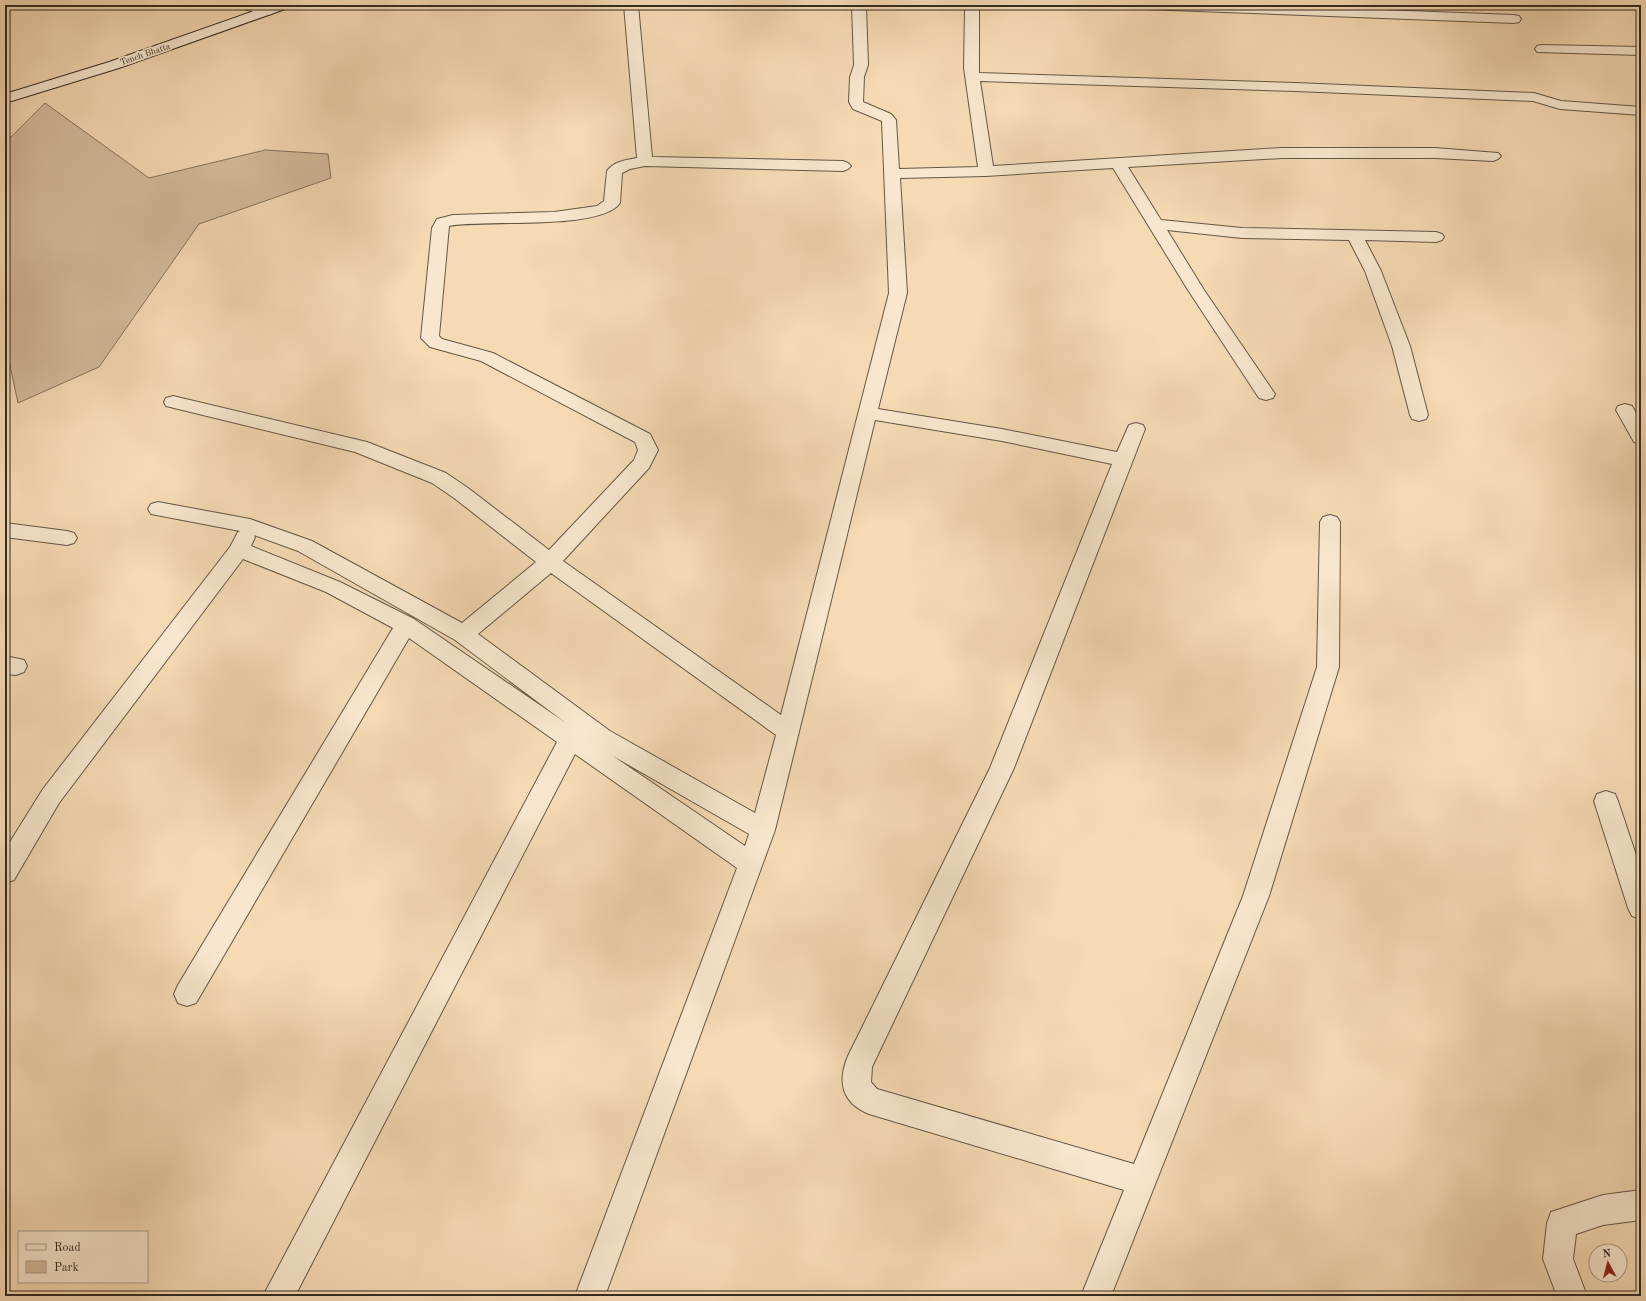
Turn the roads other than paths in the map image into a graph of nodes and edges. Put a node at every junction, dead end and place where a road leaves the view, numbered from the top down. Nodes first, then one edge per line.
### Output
1 (245, 5) edge
2 (283, 5) edge
3 (631, 5) edge
4 (859, 5) edge
5 (974, 5) edge
6 (1144, 5) edge
7 (1238, 7) edge
8 (267, 11) junction
9 (1514, 19) dead end
10 (1542, 50) dead end
11 (1641, 51) edge
12 (972, 77) junction
13 (5, 99) edge
14 (1641, 111) edge
15 (1493, 156) dead end
16 (645, 161) junction
17 (1118, 163) junction
18 (843, 166) dead end
19 (986, 171) junction
20 (892, 174) junction
21 (1155, 224) junction
22 (1354, 236) junction
23 (1436, 237) dead end
24 (1266, 394) dead end
25 (172, 402) dead end
26 (1625, 410) dead end
27 (868, 413) junction
28 (1419, 415) dead end
29 (1136, 429) dead end
30 (1641, 438) edge
31 (1125, 460) junction
32 (158, 509) dead end
33 (1330, 522) dead end
34 (250, 526) junction
35 (5, 530) edge
36 (67, 538) dead end
37 (239, 550) junction
38 (550, 562) junction
39 (406, 625) junction
40 (464, 634) junction
41 (788, 732) junction
42 (571, 739) junction
43 (1606, 801) dead end
44 (763, 830) junction
45 (751, 864) junction
46 (5, 872) edge
47 (1641, 908) edge
48 (187, 994) dead end
49 (1143, 1181) junction
50 (1641, 1205) edge
51 (278, 1296) edge
52 (590, 1296) edge
53 (1096, 1296) edge
54 (1572, 1296) edge

1 - 8 street
2 - 8 street, Tench Bhatta
3 - 16 street
4 - 20 street
5 - 12 street
6 - 7 street
7 - 9 street
8 - 13 street, Tench Bhatta
10 - 11 street
12 - 14 street
12 - 19 street
15 - 17 street
16 - 18 street
16 - 38 street
17 - 19 street
17 - 21 street
19 - 20 street
20 - 27 street
21 - 22 street
21 - 24 street
22 - 23 street
22 - 28 street
25 - 38 street
26 - 30 street
27 - 31 street
27 - 41 street
29 - 31 street
31 - 49 street
32 - 34 street
33 - 49 street
34 - 37 street
34 - 40 street
35 - 36 street
37 - 39 street
37 - 46 street
38 - 40 street
38 - 41 street
39 - 42 street
39 - 48 street
40 - 44 street
41 - 44 street
42 - 45 street
42 - 51 street
43 - 47 street
44 - 45 street
45 - 52 street
49 - 53 street
50 - 54 street

